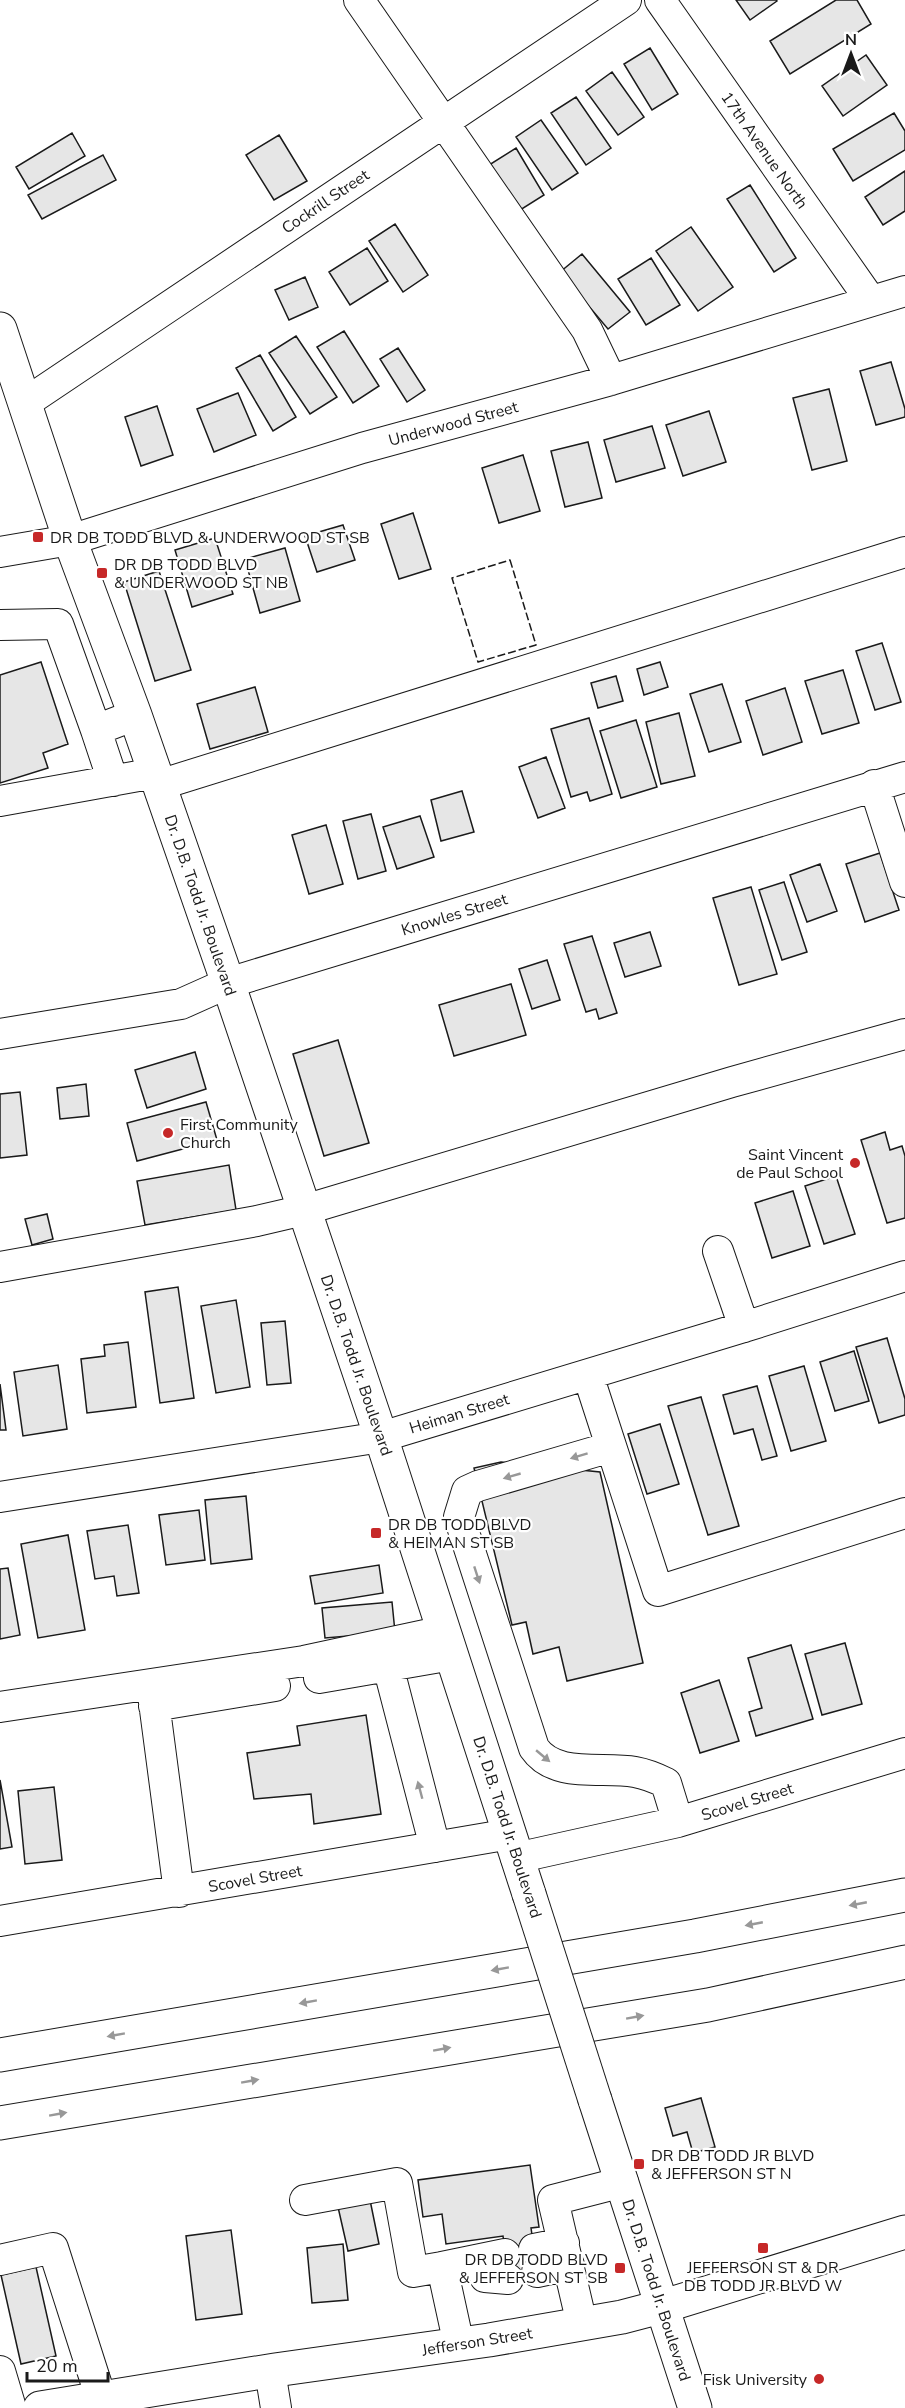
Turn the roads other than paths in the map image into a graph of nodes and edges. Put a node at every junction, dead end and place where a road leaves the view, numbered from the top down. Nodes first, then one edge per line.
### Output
1 (359, 0) edge
2 (626, 0) edge
3 (660, 0) edge
4 (444, 122) junction
5 (905, 291) edge
6 (871, 301) junction
7 (0, 330) edge
8 (611, 380) junction
9 (25, 403) junction
10 (70, 540) junction
11 (0, 552) edge
12 (905, 552) edge
13 (0, 626) edge
14 (118, 669) junction
15 (78, 683) junction
16 (135, 714) junction
17 (96, 730) junction
18 (905, 777) edge
19 (157, 779) junction
20 (113, 781) junction
21 (874, 785) junction
22 (0, 801) edge
23 (905, 882) edge
24 (228, 983) junction
25 (0, 1034) edge
26 (905, 1034) edge
27 (304, 1210) junction
28 (718, 1251) dead end
29 (0, 1267) edge
30 (905, 1276) edge
31 (744, 1327) junction
32 (588, 1375) junction
33 (381, 1437) junction
34 (611, 1447) junction
35 (0, 1497) edge
36 (905, 1513) edge
37 (448, 1643) junction
38 (388, 1666) junction
39 (153, 1695) junction
40 (0, 1707) edge
41 (905, 1753) edge
42 (678, 1822) junction
43 (513, 1846) junction
44 (435, 1847) junction
45 (179, 1892) junction
46 (905, 1895) edge
47 (0, 1921) edge
48 (905, 1962) edge
49 (0, 2055) edge
50 (0, 2123) edge
51 (623, 2182) junction
52 (305, 2200) dead end
53 (905, 2232) edge
54 (566, 2254) junction
55 (0, 2260) edge
56 (442, 2267) junction
57 (664, 2307) junction
58 (582, 2324) junction
59 (459, 2345) junction
60 (0, 2371) edge
61 (270, 2371) junction
62 (90, 2402) edge
63 (11, 2408) edge
64 (40, 2408) edge
65 (276, 2408) edge
66 (695, 2408) edge

1 - 4 street
2 - 4 street, Cockrill Street
3 - 6 street, 17th Avenue North
4 - 8 street
4 - 9 street, Cockrill Street
5 - 6 street, Underwood Street
6 - 8 street, Underwood Street
7 - 9 main road, Dr. D.B. Todd Jr. Boulevard
8 - 10 street, Underwood Street
9 - 10 main road, Dr. D.B. Todd Jr. Boulevard
10 - 11 street, Underwood Street
10 - 14 main road, Dr. D.B. Todd Jr. Boulevard
12 - 19 street
13 - 15 street
14 - 15 street
14 - 16 main road, Dr. D.B. Todd Jr. Boulevard
15 - 17 street
16 - 17 street
16 - 19 main road, Dr. D.B. Todd Jr. Boulevard
17 - 20 street
18 - 21 street, Knowles Street
19 - 20 street
19 - 24 main road, Dr. D.B. Todd Jr. Boulevard
20 - 22 street
21 - 23 street
21 - 24 street, Knowles Street
24 - 25 street, Knowles Street
24 - 27 main road, Dr. D.B. Todd Jr. Boulevard
26 - 27 street
27 - 29 street
27 - 33 main road, Dr. D.B. Todd Jr. Boulevard
28 - 31 street
30 - 31 street, Heiman Street
31 - 32 street, Heiman Street
32 - 33 street, Heiman Street
32 - 34 street
33 - 35 street, Heiman Street
33 - 37 main road, Dr. D.B. Todd Jr. Boulevard
34 - 36 street
34 -> 42 street
37 - 38 street
37 - 39 street
37 - 43 main road, Dr. D.B. Todd Jr. Boulevard
38 - 39 street
44 -> 38 street
39 - 40 street
39 - 45 street
41 - 42 street, Scovel Street
42 - 43 street, Scovel Street
43 - 44 street, Scovel Street
43 - 51 main road, Dr. D.B. Todd Jr. Boulevard, bridge
44 - 45 street, Scovel Street
45 - 47 street, Scovel Street
46 -> 49 main road
50 -> 48 main road
51 - 54 street
51 - 57 main road, Dr. D.B. Todd Jr. Boulevard
52 - 56 street
53 - 57 main road, Jefferson Street
54 - 56 street
54 - 58 street
55 - 62 street
56 - 59 street
57 - 58 main road, Jefferson Street
57 - 66 main road, Dr. D.B. Todd Jr. Boulevard
58 - 59 main road, Jefferson Street
59 - 61 main road, Jefferson Street
60 - 63 street
61 - 62 main road, Jefferson Street
61 - 65 street
62 - 64 main road, Jefferson Street

